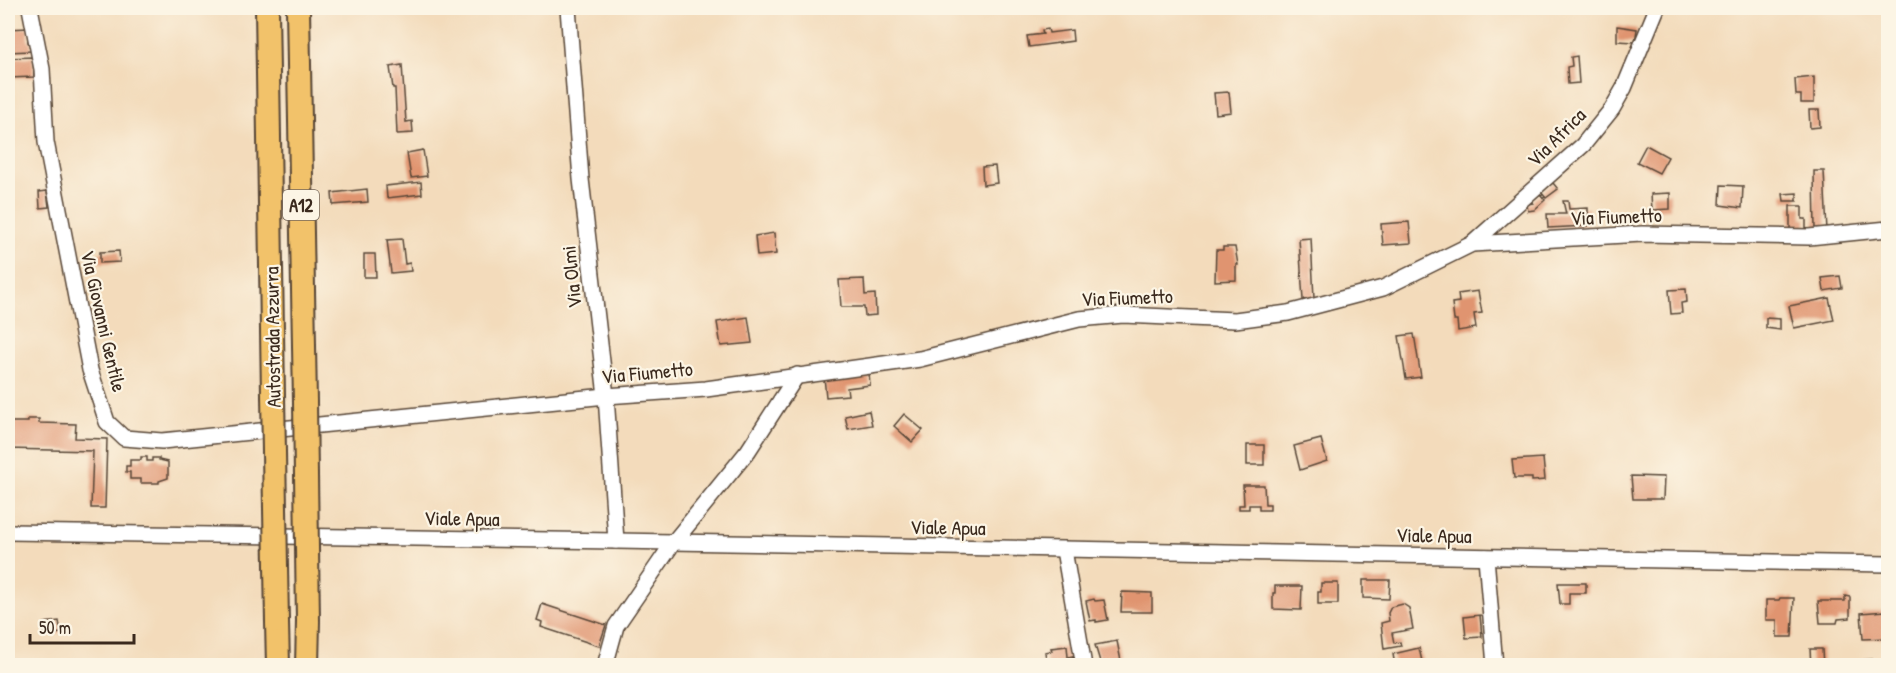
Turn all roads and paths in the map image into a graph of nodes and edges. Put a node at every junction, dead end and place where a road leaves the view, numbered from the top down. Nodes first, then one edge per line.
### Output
1 (30, 8) edge
2 (267, 8) edge
3 (298, 8) edge
4 (568, 8) edge
5 (1657, 8) edge
6 (1888, 229) edge
7 (1472, 244) junction
8 (797, 375) junction
9 (606, 396) junction
10 (361, 423) joint
11 (8, 532) edge
12 (616, 541) junction
13 (673, 543) junction
14 (1064, 550) junction
15 (1486, 557) junction
16 (1888, 564) edge
17 (278, 666) edge
18 (307, 666) edge
19 (605, 666) edge
20 (1084, 666) edge
21 (1495, 666) edge

1 - 10 street, Via Giovanni Gentile
2 - 17 highway, Autostrada Azzurra / A12, bridge
3 - 18 highway, Autostrada Azzurra / A12, bridge
4 - 9 street, Via Olmi
5 - 7 street, Via Africa
6 - 7 street, Via Fiumetto
7 - 8 street, Via Fiumetto
8 - 9 street, Via Fiumetto
8 - 13 street
9 - 10 street, Via Fiumetto
9 - 12 street, Via Olmi
11 - 12 street, Viale Apua
12 - 13 street, Viale Apua
13 - 14 street, Viale Apua
13 - 19 street
14 - 15 street, Viale Apua
14 - 20 street
15 - 16 street, Viale Apua
15 - 21 street

